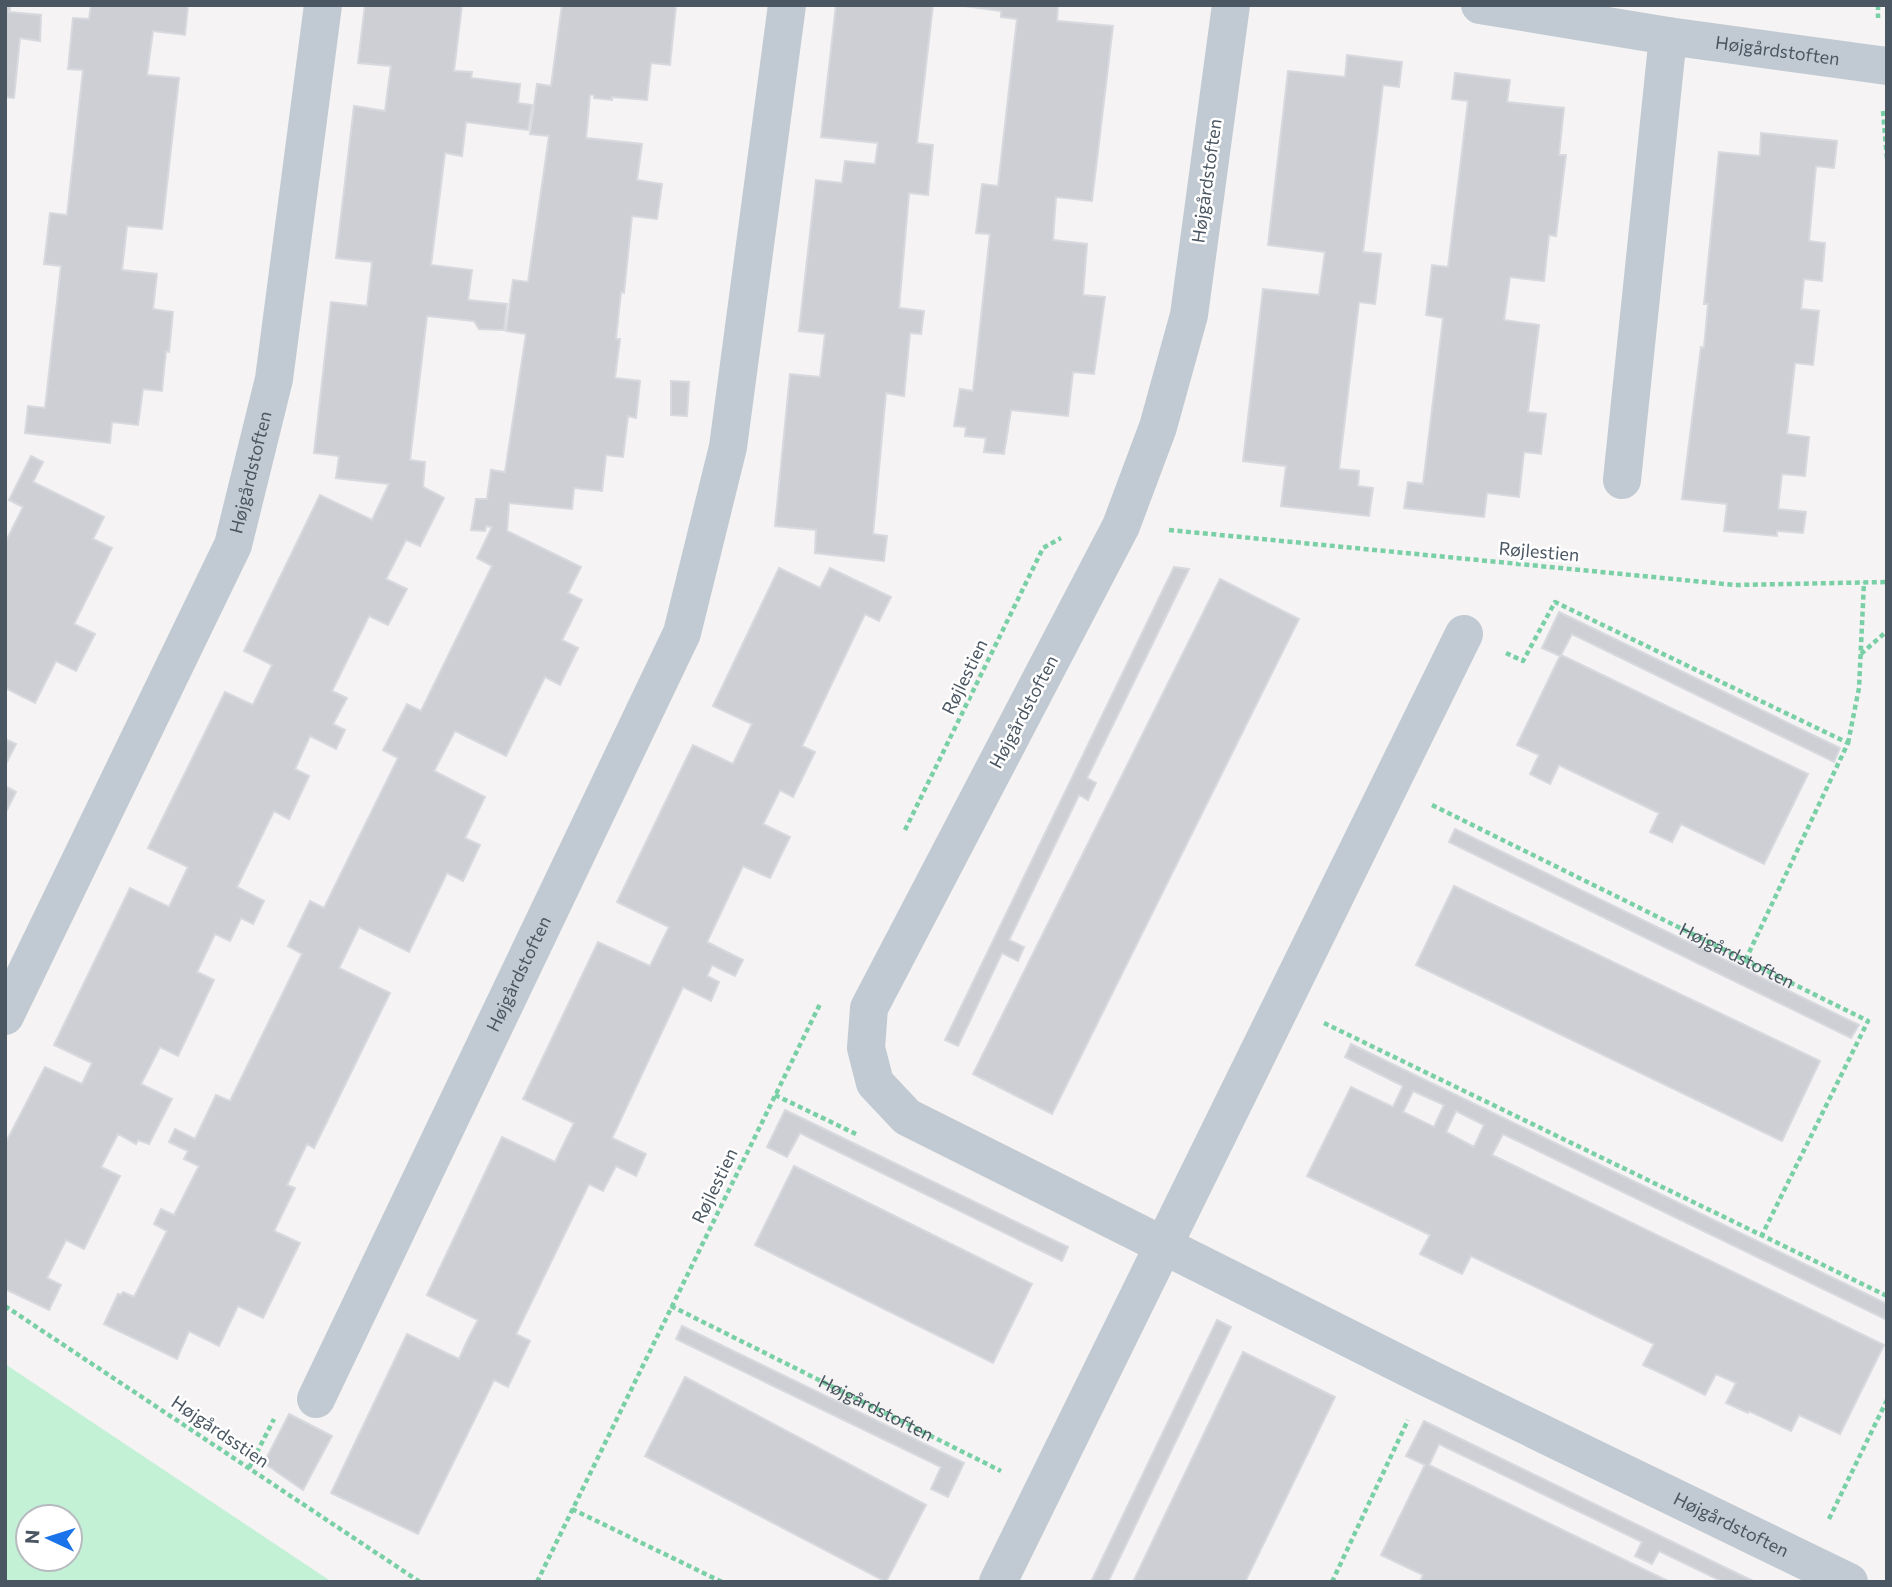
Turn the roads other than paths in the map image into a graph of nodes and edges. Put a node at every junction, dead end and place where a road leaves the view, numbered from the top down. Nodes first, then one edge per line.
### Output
1 (323, 5) edge
2 (787, 5) edge
3 (1231, 5) edge
4 (1480, 5) edge
5 (1526, 9) edge
6 (1668, 36) junction
7 (1887, 66) edge
8 (1622, 481) dead end
9 (1464, 634) road end
10 (5, 1016) edge
11 (1163, 1247) junction
12 (316, 1399) dead end
13 (998, 1582) edge
14 (1849, 1582) edge

1 - 10 street, Højgårdstoften
2 - 12 street, Højgårdstoften
3 - 11 street, Højgårdstoften
4 - 5 street, Højgårdstoften
5 - 6 street, Højgårdstoften
6 - 7 street, Højgårdstoften
6 - 8 street
9 - 11 street
11 - 13 street
11 - 14 street, Højgårdstoften

